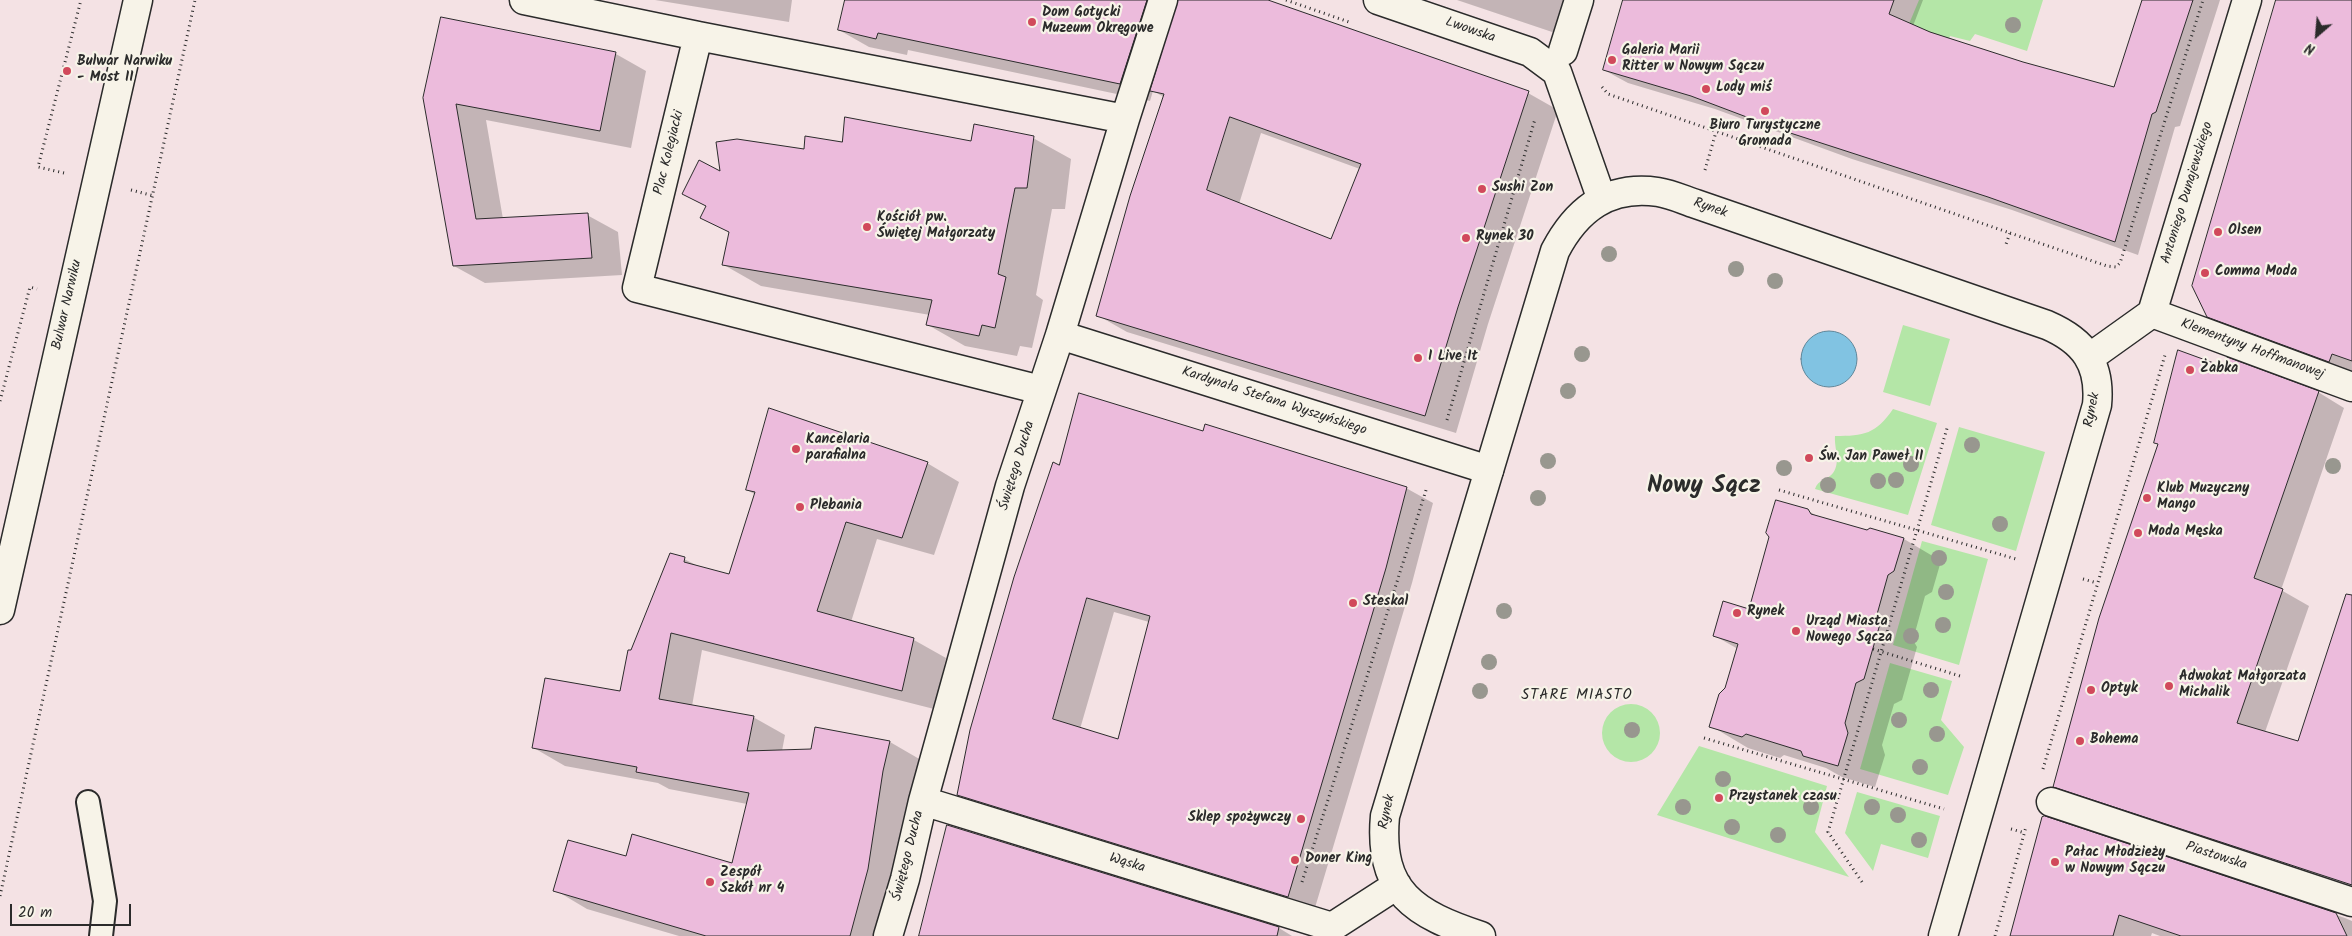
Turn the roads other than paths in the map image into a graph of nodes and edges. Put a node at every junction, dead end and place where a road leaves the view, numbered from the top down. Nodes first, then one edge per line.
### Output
1 (138, 0) edge
2 (524, 0) edge
3 (1163, 0) edge
4 (1378, 0) edge
5 (1579, 0) edge
6 (2247, 0) edge
7 (698, 36) junction
8 (1560, 61) junction
9 (1125, 119) junction
10 (1602, 200) junction
11 (2152, 313) junction
12 (1060, 335) junction
13 (2090, 358) junction
14 (2352, 387) edge
15 (1041, 390) junction
16 (1488, 470) junction
17 (0, 610) edge
18 (2046, 790) road end
19 (88, 802) dead end
20 (923, 802) junction
21 (1397, 885) junction
22 (2352, 902) edge
23 (1330, 931) edge
24 (101, 936) edge
25 (888, 936) edge
26 (1481, 936) edge
27 (1943, 936) edge

1 - 17 street, Bulwar Narwiku
2 - 7 street
3 - 9 street, Świętego Ducha
4 - 8 street, Lwowska
5 - 8 street
6 - 11 street, Antoniego Dunajewskiego
7 - 9 street
7 - 15 street, Plac Kolegiacki
8 - 10 street
9 - 12 street, Świętego Ducha
10 - 13 street, Rynek
10 - 16 street, Rynek
11 - 13 street
11 - 14 street, Klementyny Hoffmanowej
12 - 15 street, Świętego Ducha
12 - 16 street, Kardynała Stefana Wyszyńskiego
13 - 27 street, Rynek
15 - 20 street, Świętego Ducha
16 - 21 street, Rynek
18 - 22 street, Piastowska
19 - 24 lane
20 - 23 street, Wąska
20 - 25 street, Świętego Ducha
21 - 23 street
21 - 26 street, Rynek

